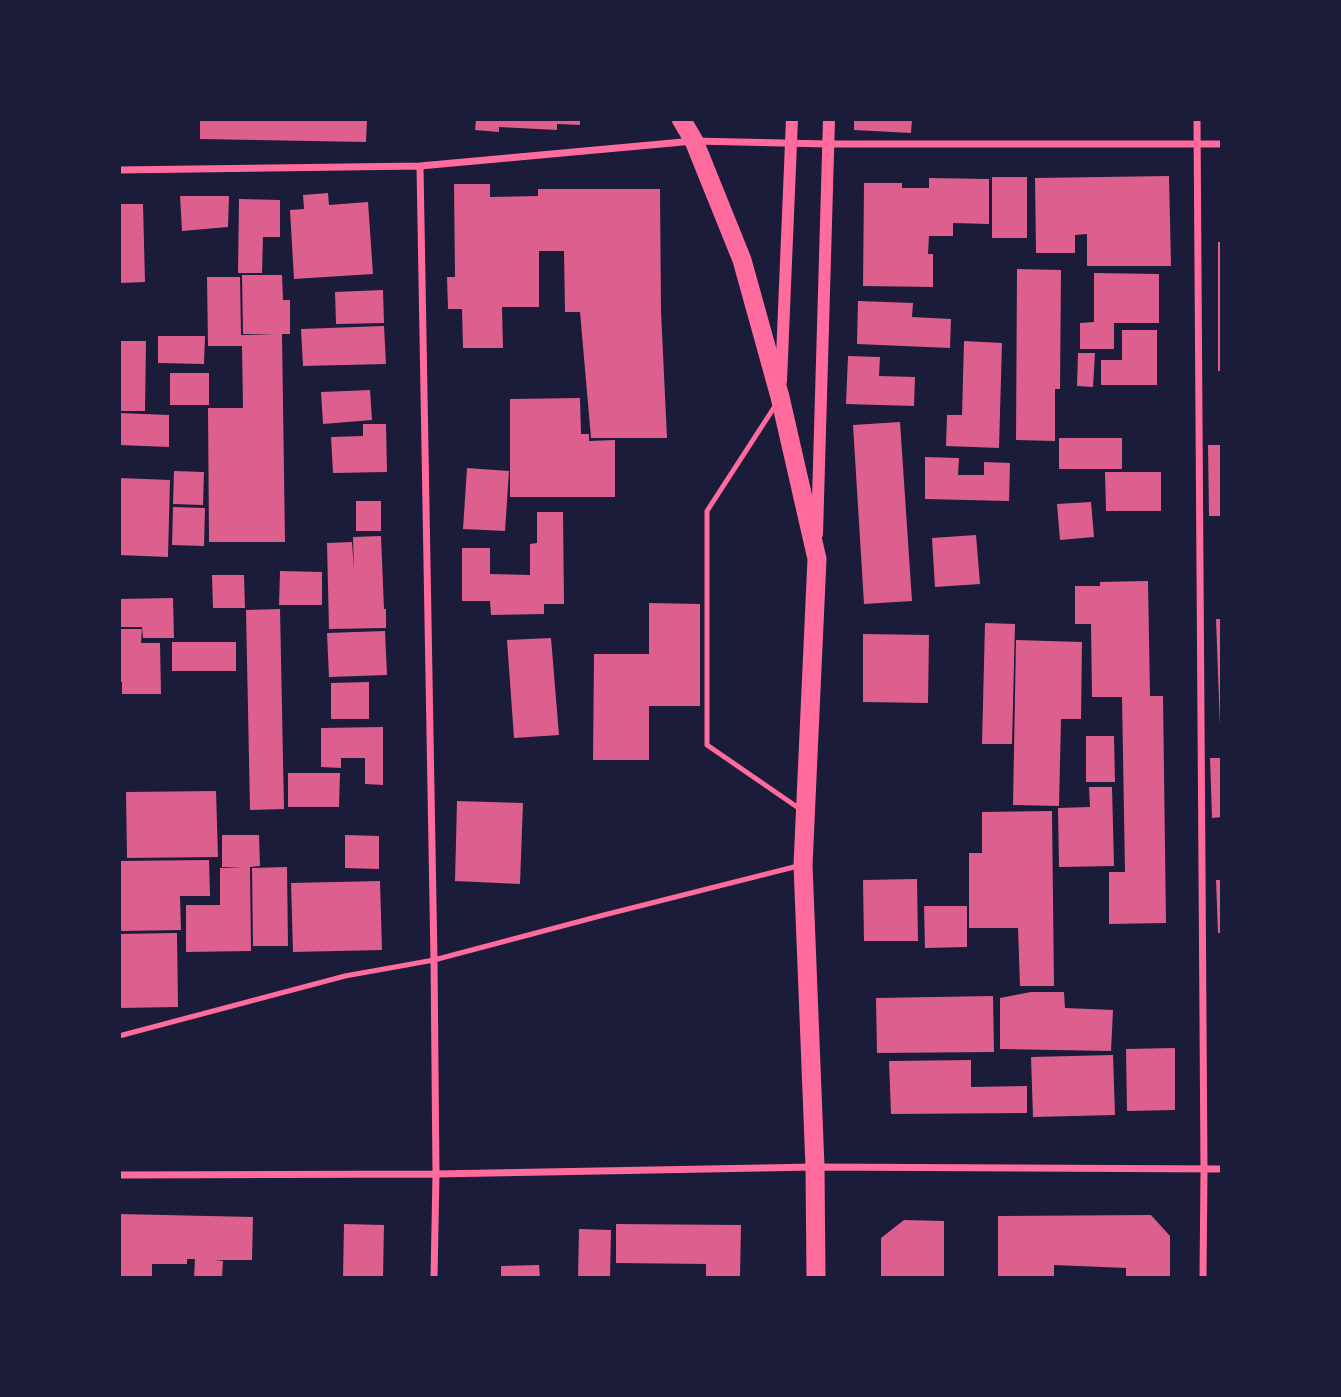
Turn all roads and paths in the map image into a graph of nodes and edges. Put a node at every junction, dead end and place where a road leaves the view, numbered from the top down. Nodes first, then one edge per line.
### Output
1 (681, 119) edge
2 (792, 119) edge
3 (829, 119) edge
4 (1197, 119) edge
5 (694, 141) junction
6 (792, 142) junction
7 (1196, 143) junction
8 (828, 144) junction
9 (1222, 144) edge
10 (420, 166) junction
11 (119, 170) edge
12 (780, 397) junction
13 (817, 559) junction
14 (806, 813) junction
15 (803, 865) junction
16 (434, 960) junction
17 (119, 1036) edge
18 (815, 1167) junction
19 (1222, 1169) edge
20 (1204, 1170) junction
21 (436, 1174) junction
22 (119, 1175) edge
23 (433, 1278) edge
24 (816, 1278) edge
25 (1203, 1278) edge

1 - 5 highway
2 - 6 street
3 - 8 street
4 - 7 street
5 - 6 street
5 - 10 street
5 - 12 highway
6 - 8 street
6 - 12 street
7 - 8 street
7 - 9 street
7 - 20 street
8 - 13 street
10 - 11 street
10 - 16 street
12 - 13 highway
12 - 14 lane
13 - 14 highway
14 - 15 highway
15 - 16 lane
15 - 18 highway
16 - 17 lane
16 - 21 street
18 - 20 street
18 - 21 street
18 - 24 highway
19 - 20 street
20 - 25 street
21 - 22 street
21 - 23 street

